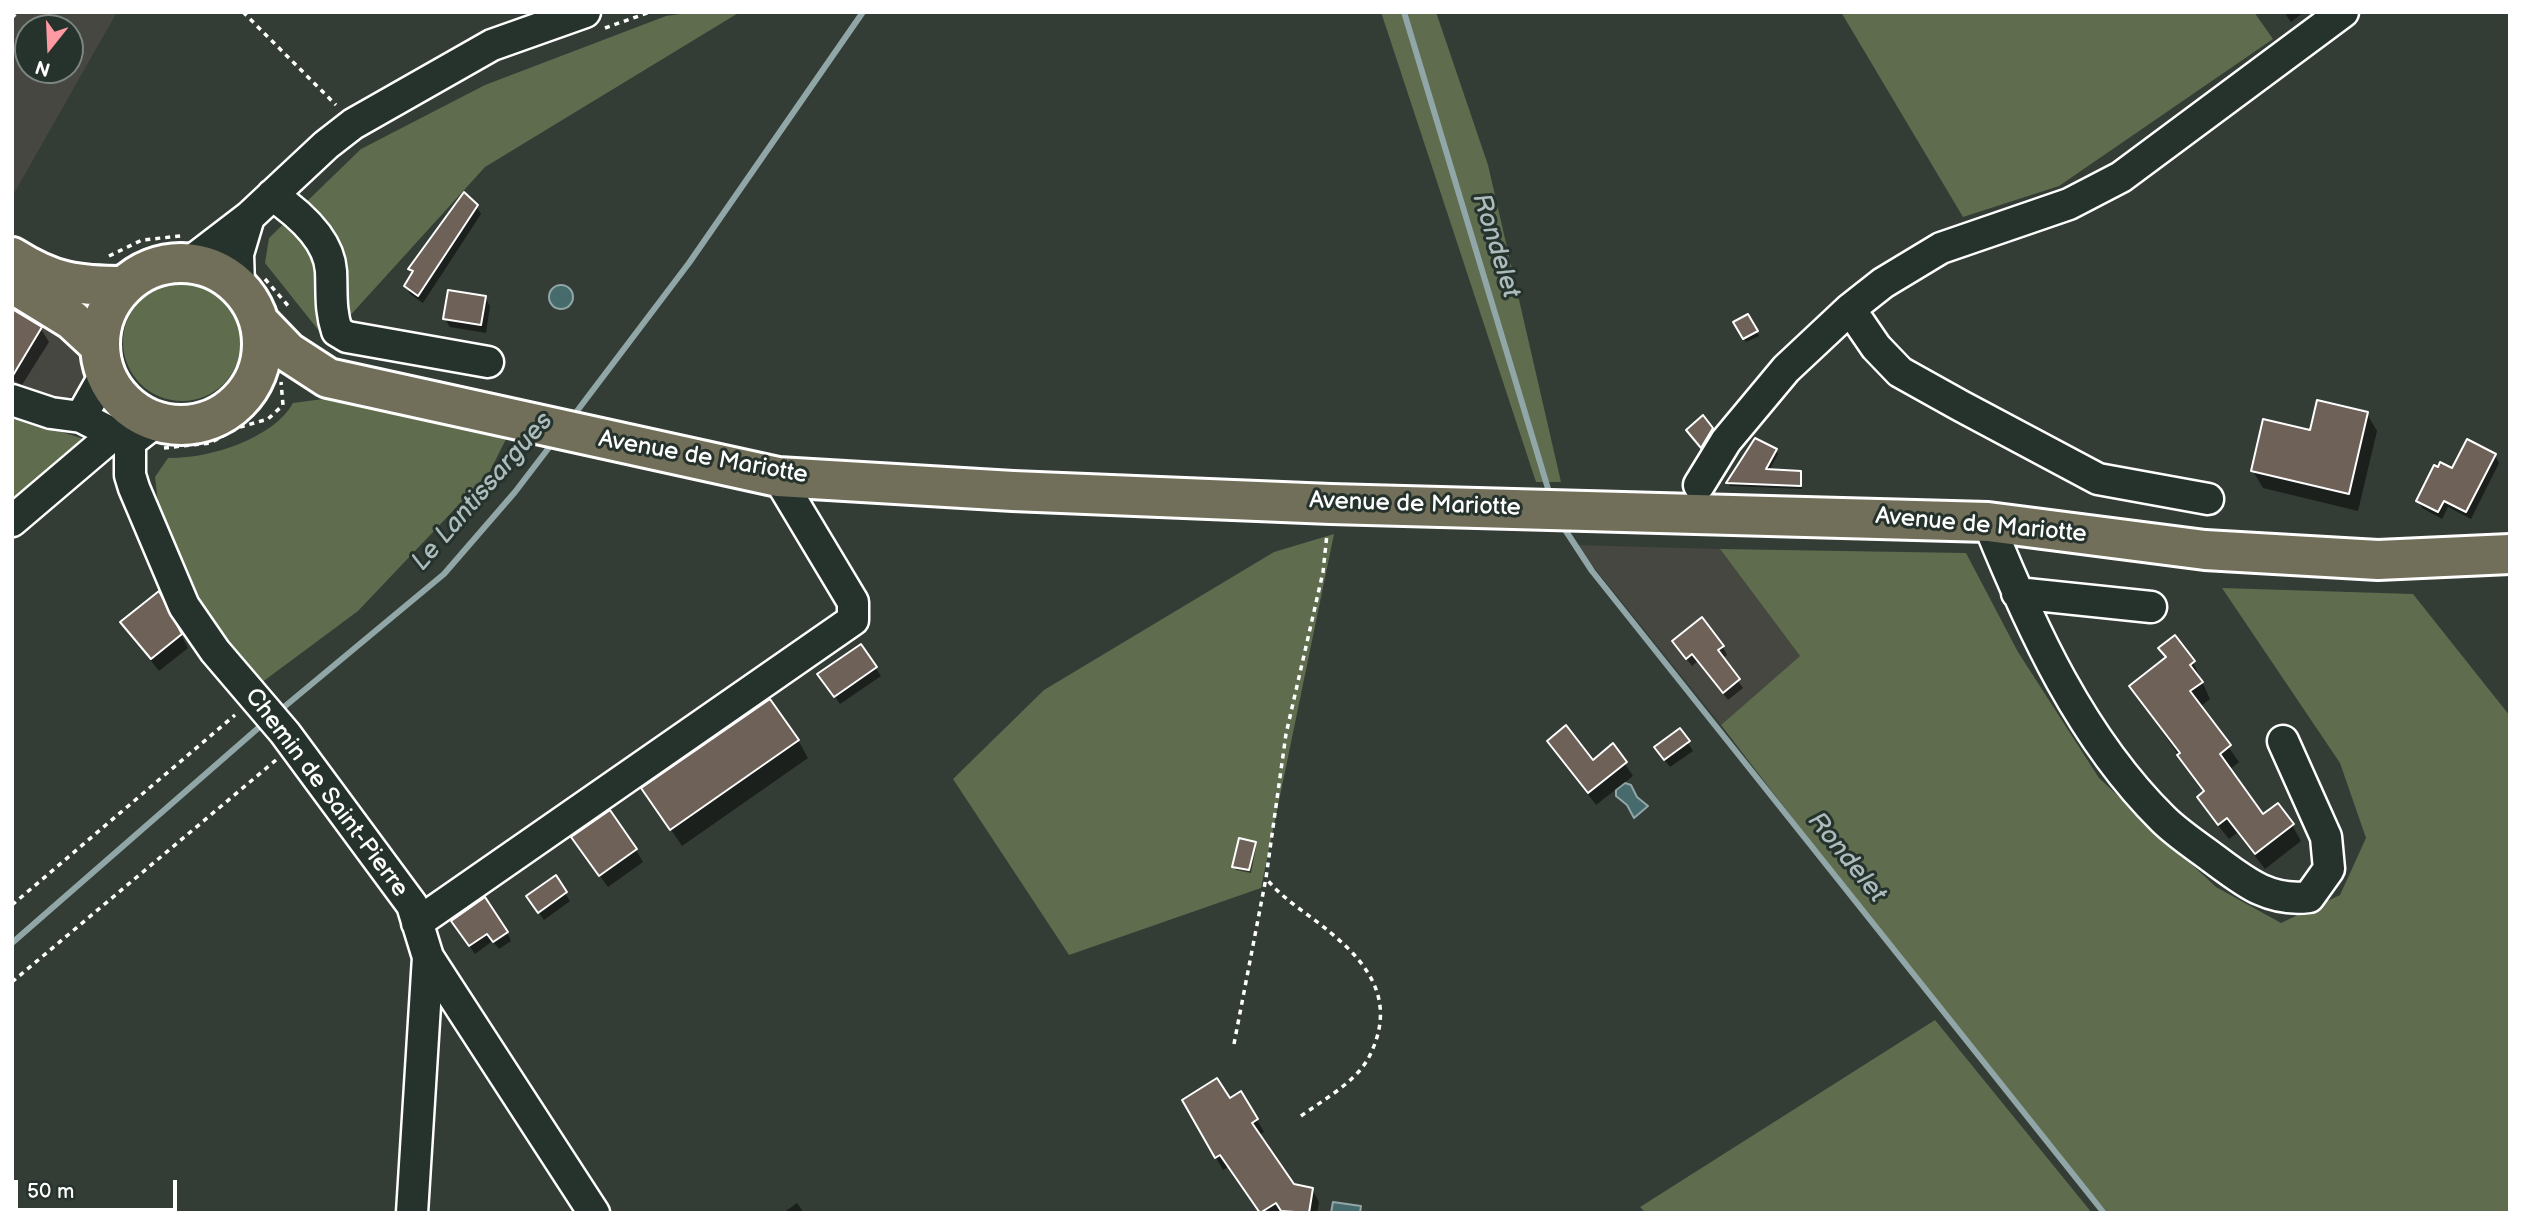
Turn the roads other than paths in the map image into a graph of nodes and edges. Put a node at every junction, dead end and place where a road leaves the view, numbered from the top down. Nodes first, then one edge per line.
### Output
1 (2343, 12) edge
2 (593, 21) edge
3 (272, 195) junction
4 (249, 218) junction
5 (189, 248) junction
6 (12, 257) edge
7 (113, 273) junction
8 (251, 281) junction
9 (12, 283) edge
10 (1850, 309) junction
11 (276, 317) junction
12 (103, 360) junction
13 (488, 362) dead end
14 (272, 375) junction
15 (12, 400) edge
16 (81, 417) junction
17 (133, 437) junction
18 (778, 477) junction
19 (1699, 485) dead end
20 (2208, 499) dead end
21 (12, 521) edge
22 (1988, 522) junction
23 (2510, 554) edge
24 (2017, 593) junction
25 (2151, 607) dead end
26 (2283, 741) dead end
27 (417, 923) junction
28 (428, 957) junction
29 (412, 1213) edge
30 (594, 1213) edge

1 - 10 street
2 - 3 street
3 - 4 street
3 - 13 street
4 - 5 street
4 - 8 street
5 - 7 main road
5 - 8 main road
6 - 7 main road
7 - 12 main road
8 - 11 main road
9 - 12 main road
10 - 19 street
10 - 20 street
11 - 14 main road
11 - 14 main road
12 - 16 street
12 - 17 main road
14 - 17 main road
14 - 18 main road, Avenue de Mariotte
15 - 16 street
16 - 17 street
17 - 21 street
17 - 27 street, Chemin de Saint-Pierre
18 - 22 main road, Avenue de Mariotte
18 - 27 street
22 - 23 main road, Avenue de Mariotte
22 - 24 street
24 - 25 street
24 - 26 street
27 - 28 street, Chemin de Saint-Pierre
28 - 29 street, Chemin de Saint-Pierre
28 - 30 street

